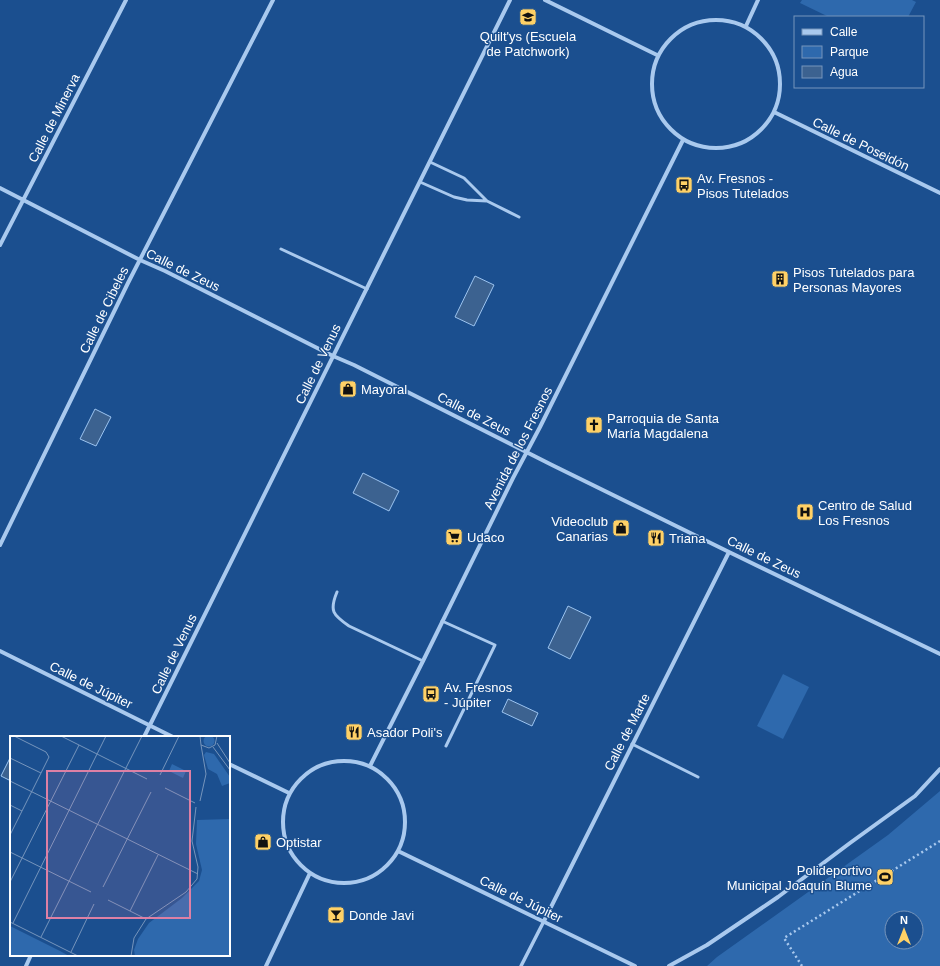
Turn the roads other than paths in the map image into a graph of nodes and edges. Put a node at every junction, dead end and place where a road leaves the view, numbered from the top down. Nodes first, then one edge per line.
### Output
1 (126, 0) edge
2 (273, 0) edge
3 (510, 0) edge
4 (545, 0) edge
5 (758, 0) edge
6 (746, 26) junction
7 (657, 55) junction
8 (774, 112) junction
9 (683, 140) junction
10 (430, 162) junction
11 (420, 182) junction
12 (0, 188) edge
13 (940, 193) edge
14 (23, 200) junction
15 (486, 201) junction
16 (519, 217) dead end
17 (0, 245) edge
18 (282, 249) dead end
19 (140, 260) junction
20 (367, 289) junction
21 (333, 356) junction
22 (527, 452) junction
23 (0, 545) edge
24 (729, 552) junction
25 (337, 592) dead end
26 (442, 621) junction
27 (0, 651) edge
28 (940, 654) edge
29 (423, 661) junction
30 (150, 725) junction
31 (144, 736) edge
32 (171, 736) edge
33 (632, 744) junction
34 (446, 746) dead end
35 (230, 764) edge
36 (370, 766) junction
37 (940, 769) edge
38 (698, 777) dead end
39 (289, 793) junction
40 (398, 851) junction
41 (310, 874) junction
42 (544, 921) junction
43 (31, 956) edge
44 (26, 966) edge
45 (266, 966) edge
46 (521, 966) edge
47 (635, 966) edge
48 (669, 966) edge

1 - 14 street, Calle de Minerva
2 - 19 street, Calle de Cibeles
3 - 10 street, Calle de Venus
4 - 7 street
5 - 6 street
6 - 7 street
6 - 8 street
7 - 9 street
8 - 9 street
8 - 13 street, Calle de Poseidón
9 - 22 street, Avenida de los Fresnos
10 - 11 street, Calle de Venus
10 - 15 lane
11 - 15 lane
11 - 20 street, Calle de Venus
12 - 14 street, Calle de Zeus
14 - 17 street, Calle de Minerva
14 - 19 street, Calle de Zeus
15 - 16 lane
18 - 20 lane
19 - 21 street, Calle de Zeus
19 - 23 street, Calle de Cibeles
20 - 21 street, Calle de Venus
21 - 22 street, Calle de Zeus
21 - 30 street, Calle de Venus
22 - 24 street, Calle de Zeus
22 - 26 street, Avenida de los Fresnos
24 - 28 street, Calle de Zeus
24 - 33 street, Calle de Marte
25 - 29 lane
26 - 29 street, Avenida de los Fresnos
26 - 34 lane
27 - 30 street, Calle de Júpiter
29 - 36 street, Avenida de los Fresnos
30 - 31 street, Calle de Venus
30 - 32 street, Calle de Júpiter
33 - 38 lane
33 - 42 street, Calle de Marte
35 - 39 street
36 - 39 street
36 - 40 street
37 - 48 street
39 - 41 street
40 - 41 street
40 - 42 street, Calle de Júpiter
41 - 45 street
42 - 46 street
42 - 47 street, Calle de Júpiter
43 - 44 street

